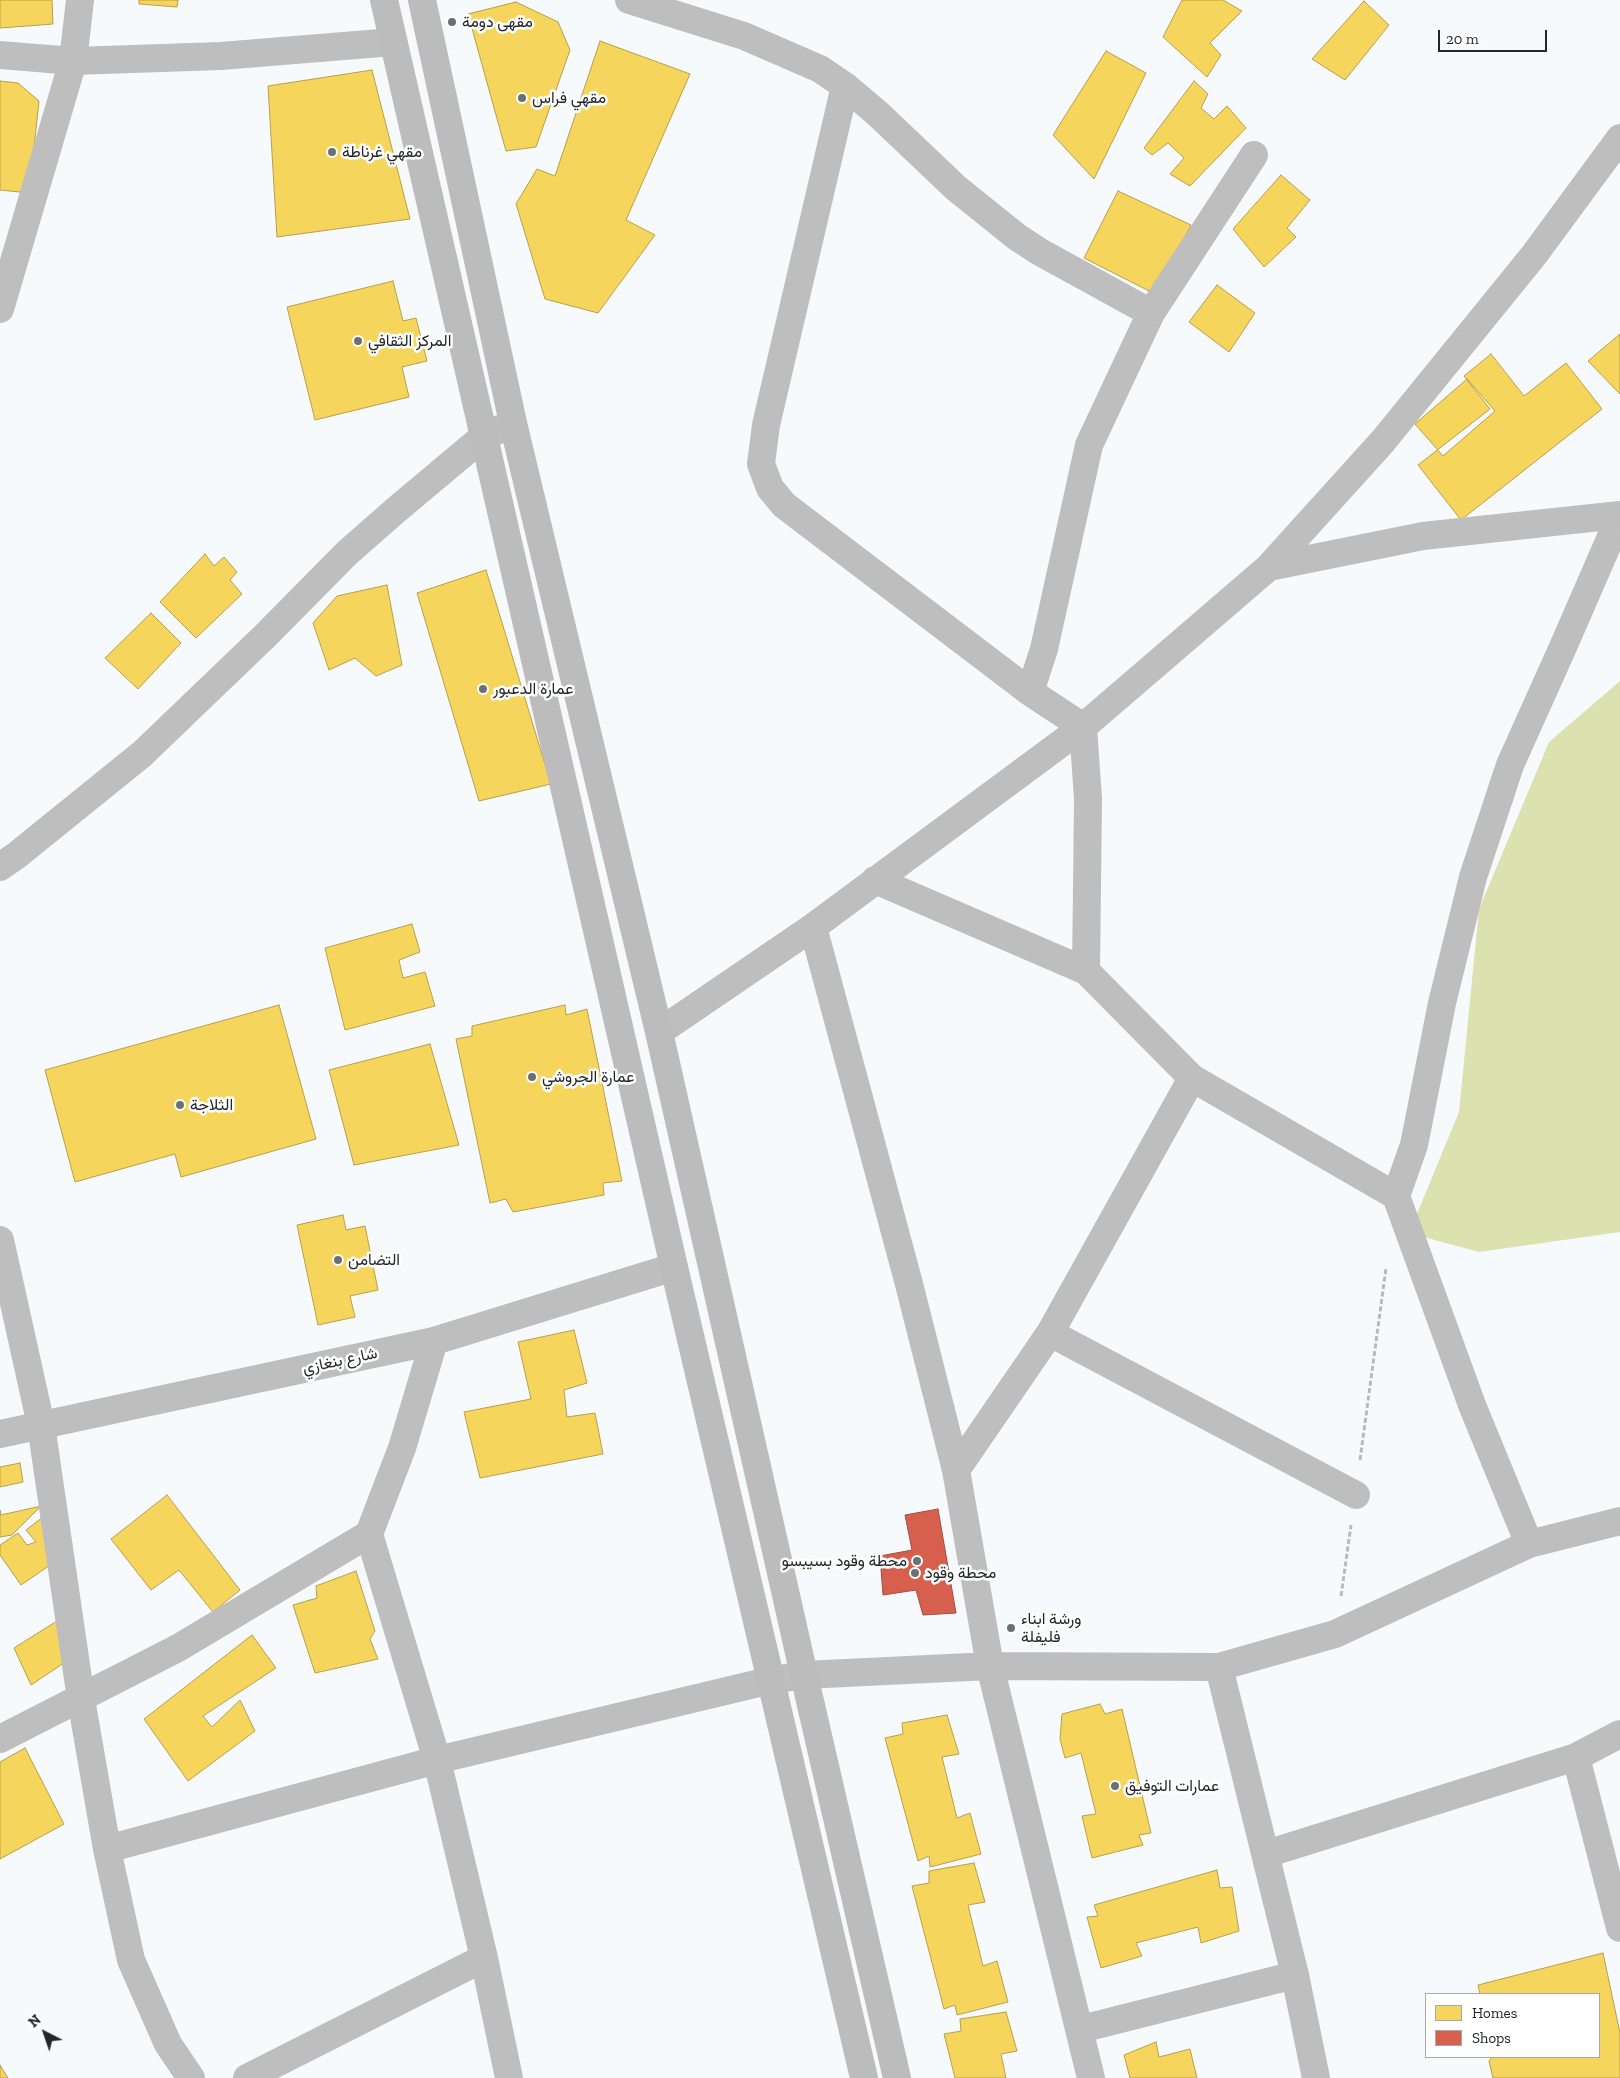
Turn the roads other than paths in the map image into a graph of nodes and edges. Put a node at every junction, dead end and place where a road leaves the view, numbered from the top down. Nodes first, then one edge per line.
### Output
1 (80, 0) edge
2 (384, 0) edge
3 (422, 0) edge
4 (629, 0) edge
5 (393, 42) junction
6 (0, 55) edge
7 (73, 61) junction
8 (845, 86) junction
9 (1620, 138) edge
10 (1254, 155) dead end
11 (0, 309) edge
12 (1151, 313) junction
13 (513, 423) junction
14 (483, 437) junction
15 (1620, 516) edge
16 (1269, 567) junction
17 (1030, 692) junction
18 (1083, 726) junction
19 (0, 867) edge
20 (875, 880) junction
21 (813, 928) junction
22 (1086, 971) junction
23 (658, 1032) junction
24 (1192, 1078) junction
25 (1396, 1196) junction
26 (0, 1240) edge
27 (674, 1266) junction
28 (1050, 1333) junction
29 (434, 1341) junction
30 (40, 1425) junction
31 (0, 1434) edge
32 (956, 1470) junction
33 (1356, 1495) road end
34 (1620, 1521) edge
35 (369, 1534) junction
36 (1529, 1544) junction
37 (990, 1666) junction
38 (1219, 1667) junction
39 (804, 1675) junction
40 (772, 1680) junction
41 (81, 1699) junction
42 (1620, 1734) edge
43 (0, 1739) edge
44 (1576, 1757) junction
45 (437, 1760) junction
46 (107, 1849) junction
47 (1266, 1854) junction
48 (1620, 1928) edge
49 (484, 1958) junction
50 (1295, 1975) junction
51 (1080, 2029) junction
52 (192, 2078) edge
53 (247, 2078) edge
54 (509, 2078) edge
55 (864, 2078) edge
56 (897, 2078) edge
57 (1091, 2078) edge
58 (1316, 2078) edge

1 - 7 street
2 - 5 highway
3 - 13 highway
4 - 8 street
5 - 7 street
5 - 14 highway
6 - 7 street
7 - 11 street
8 - 12 street
8 - 17 street
9 - 16 street
10 - 12 street
12 - 17 street
13 - 14 street
13 - 23 highway
14 - 19 street
14 - 27 highway
15 - 16 street
15 - 25 street
16 - 18 street
17 - 18 street
18 - 20 street
18 - 22 street
20 - 21 street
20 - 22 street
21 - 23 street
21 - 32 street
22 - 24 street
23 - 39 highway
24 - 25 street
24 - 28 street
25 - 36 street
26 - 30 street
27 - 29 street, شارع بنغازي
27 - 40 highway
28 - 32 street
28 - 33 street
29 - 30 street, شارع بنغازي
29 - 35 street
30 - 31 street, شارع بنغازي
30 - 41 street
32 - 37 street
34 - 36 street
35 - 41 street
35 - 45 street
36 - 38 street
37 - 38 street
37 - 39 street
37 - 51 street
38 - 47 street
39 - 40 street
39 - 56 highway
40 - 45 street
40 - 55 highway
41 - 43 street
41 - 46 street
42 - 44 street
44 - 47 street
44 - 48 street
45 - 46 street
45 - 49 street
46 - 52 street
47 - 50 street
49 - 53 street
49 - 54 street
50 - 51 street
50 - 58 street
51 - 57 street

